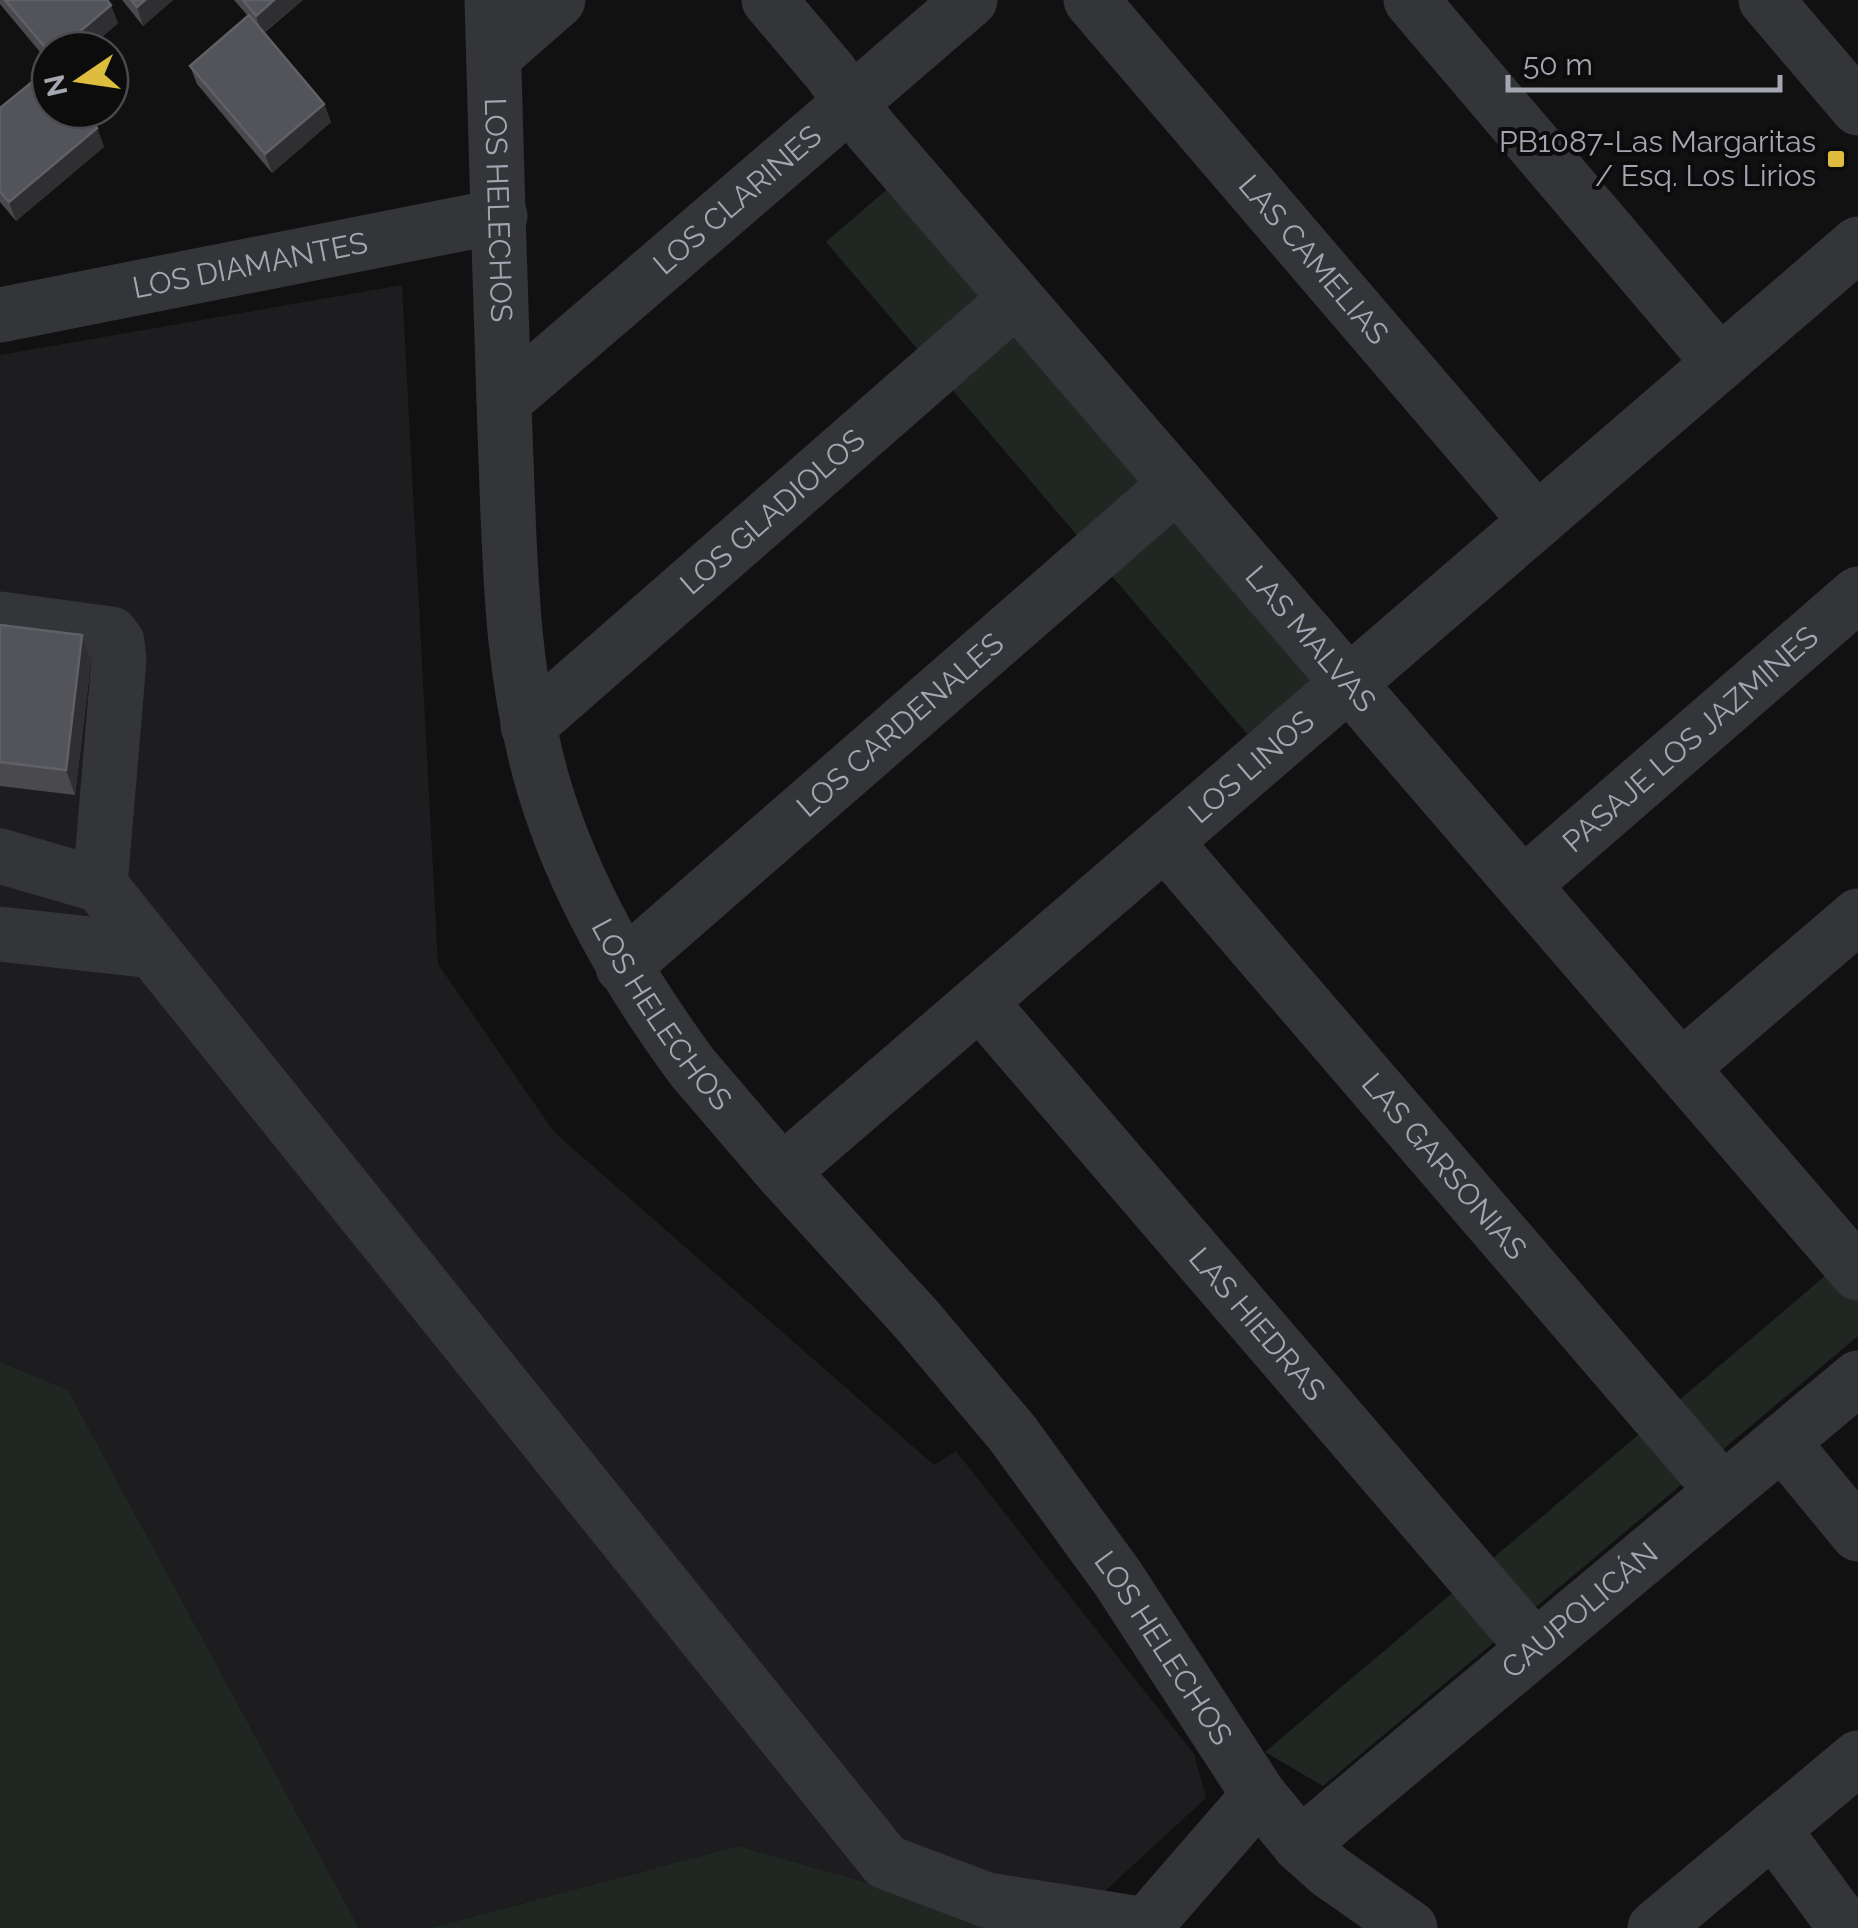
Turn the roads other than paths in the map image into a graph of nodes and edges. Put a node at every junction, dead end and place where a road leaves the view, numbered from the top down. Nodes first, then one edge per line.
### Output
1 (492, 0) edge
2 (558, 0) edge
3 (769, 0) edge
4 (970, 0) edge
5 (1090, 0) edge
6 (1410, 0) edge
7 (1766, 0) edge
8 (494, 56) junction
9 (851, 102) junction
10 (1858, 108) edge
11 (500, 216) junction
12 (1858, 244) edge
13 (1016, 299) junction
14 (0, 315) edge
15 (1720, 363) junction
16 (504, 400) junction
17 (1177, 484) junction
18 (1537, 521) junction
19 (1858, 594) edge
20 (0, 619) edge
21 (1349, 684) junction
22 (528, 726) junction
23 (1165, 842) junction
24 (0, 856) edge
25 (100, 885) junction
26 (1523, 885) junction
27 (1858, 916) edge
28 (0, 934) edge
29 (153, 951) junction
30 (623, 967) junction
31 (980, 1002) junction
32 (1681, 1068) junction
33 (782, 1172) junction
34 (1858, 1273) edge
35 (1858, 1378) edge
36 (1782, 1442) junction
37 (1723, 1492) junction
38 (1858, 1534) edge
39 (1535, 1648) junction
40 (1858, 1758) edge
41 (1259, 1795) junction
42 (1773, 1829) junction
43 (1300, 1844) junction
44 (1410, 1928) edge
45 (1654, 1928) edge
46 (1846, 1928) edge

1 - 8 street, LOS HELECHOS
2 - 8 street
3 - 9 street, LAS MALVAS
4 - 9 street, LOS CLARINES
5 - 18 street, LAS CAMELIAS
6 - 15 street
7 - 10 street
8 - 11 street, LOS HELECHOS
9 - 13 street, LAS MALVAS
9 - 16 street, LOS CLARINES
11 - 14 street, LOS DIAMANTES
11 - 16 street, LOS HELECHOS
12 - 15 street, LOS LINOS
13 - 17 street, LAS MALVAS
13 - 22 street, LOS GLADIOLOS
15 - 18 street, LOS LINOS
16 - 22 street, LOS HELECHOS
17 - 21 street, LAS MALVAS
17 - 30 street, LOS CARDENALES
18 - 21 street, LOS LINOS
19 - 26 street, PASAJE LOS JAZMINES
20 - 25 street
21 - 23 street, LOS LINOS
21 - 26 street, LAS MALVAS
22 - 30 street, LOS HELECHOS
23 - 31 street, LOS LINOS
23 - 37 street, LAS GARSONIAS
24 - 25 street
25 - 29 street
26 - 32 street, LAS MALVAS
27 - 32 street
28 - 29 street
29 - 41 street
30 - 33 street, LOS HELECHOS
31 - 33 street, LOS LINOS
31 - 39 street, LAS HIEDRAS
32 - 34 street, LAS MALVAS
33 - 41 street, LOS HELECHOS
35 - 36 street, CAUPOLICÁN
36 - 37 street, CAUPOLICÁN
36 - 38 street
37 - 39 street, CAUPOLICÁN
39 - 43 street, CAUPOLICÁN
40 - 42 street
41 - 43 street, LOS HELECHOS
42 - 45 street
42 - 46 street
43 - 44 street, LOS HELECHOS

